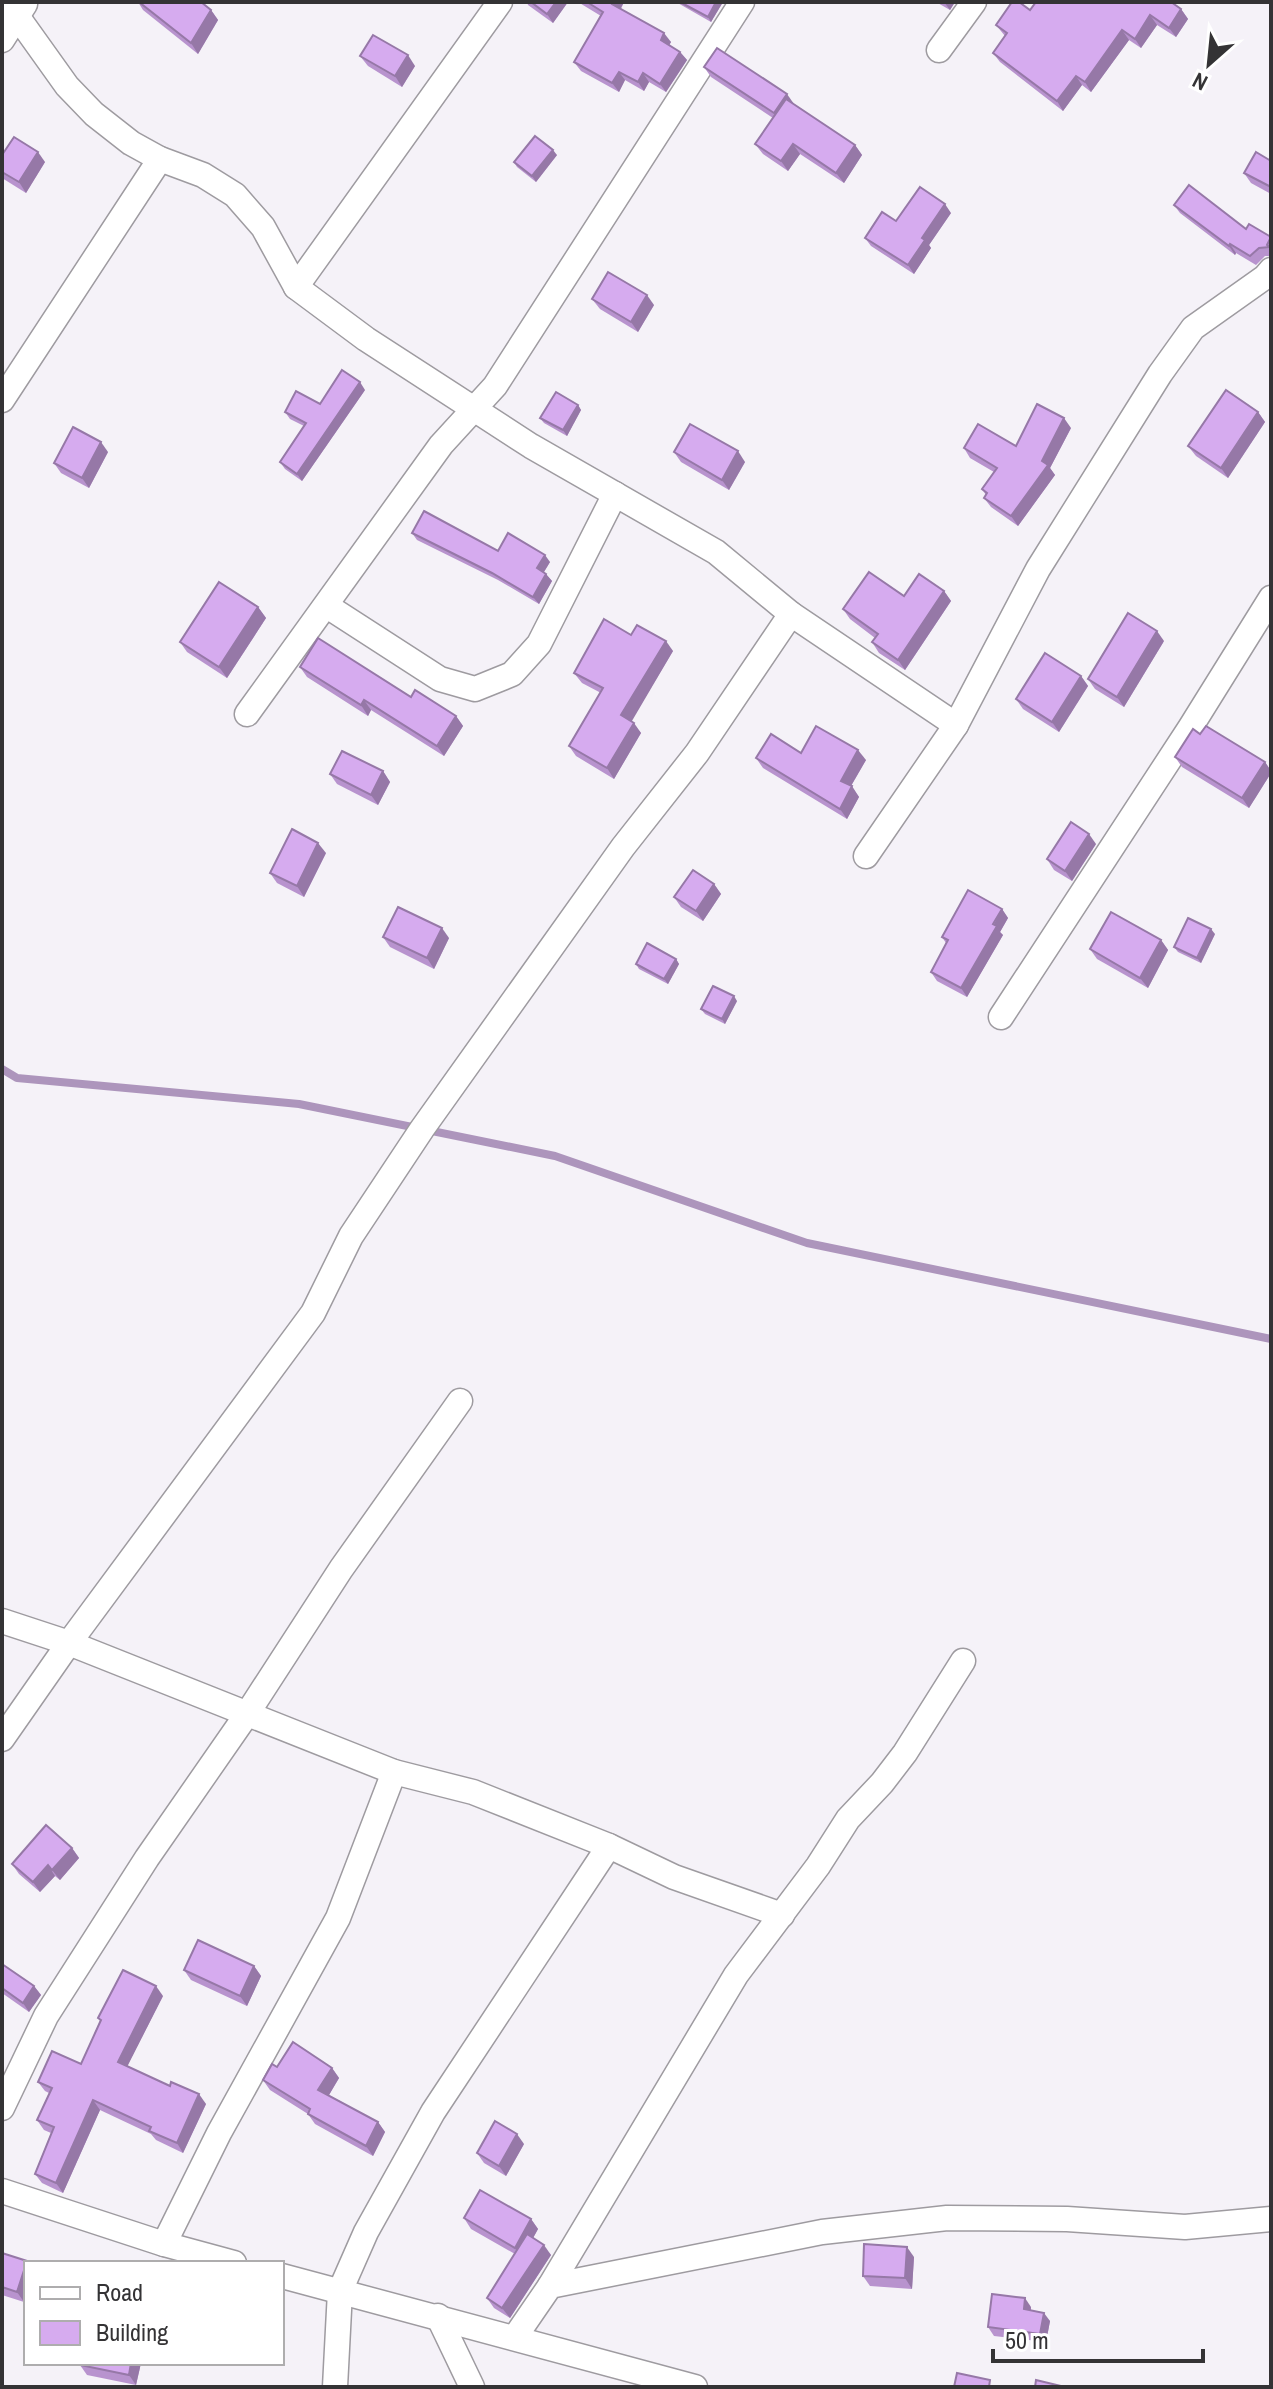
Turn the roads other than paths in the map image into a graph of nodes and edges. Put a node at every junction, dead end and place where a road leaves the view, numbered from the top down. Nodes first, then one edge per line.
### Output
1 (500, 2) edge
2 (742, 2) edge
3 (974, 2) edge
4 (15, 7) edge
5 (2, 40) edge
6 (939, 50) dead end
7 (160, 159) junction
8 (1271, 270) edge
9 (296, 287) junction
10 (2, 400) edge
11 (475, 409) junction
12 (615, 494) junction
13 (1271, 598) edge
14 (327, 606) junction
15 (791, 614) junction
16 (247, 714) dead end
17 (956, 725) junction
18 (866, 856) dead end
19 (1001, 1017) dead end
20 (460, 1401) dead end
21 (2, 1621) edge
22 (69, 1643) junction
23 (963, 1661) dead end
24 (247, 1714) junction
25 (2, 1739) edge
26 (394, 1772) junction
27 (609, 1846) junction
28 (782, 1915) junction
29 (2, 2108) edge
30 (2, 2191) edge
31 (1271, 2219) edge
32 (164, 2244) junction
33 (227, 2261) edge
34 (284, 2277) edge
35 (550, 2286) junction
36 (340, 2291) junction
37 (438, 2316) junction
38 (515, 2337) junction
39 (335, 2387) edge
40 (472, 2387) edge
41 (695, 2387) edge

1 - 9 street
2 - 11 street
3 - 6 street
4 - 5 street
4 - 7 street
7 - 9 street
7 - 10 street
8 - 17 street
9 - 11 street
11 - 12 street
11 - 14 street
12 - 14 street
12 - 15 street
13 - 19 street
14 - 16 street
15 - 17 street
15 - 22 street
17 - 18 street
20 - 24 street
21 - 22 street
22 - 24 street
22 - 25 street
23 - 28 street
24 - 26 street
24 - 29 street
26 - 27 street
26 - 32 street
27 - 28 street
27 - 36 street
28 - 35 street
30 - 32 street
31 - 35 street
32 - 33 street
34 - 36 street
35 - 38 street
36 - 37 street
36 - 39 street
37 - 38 street
37 - 40 street
38 - 41 street

